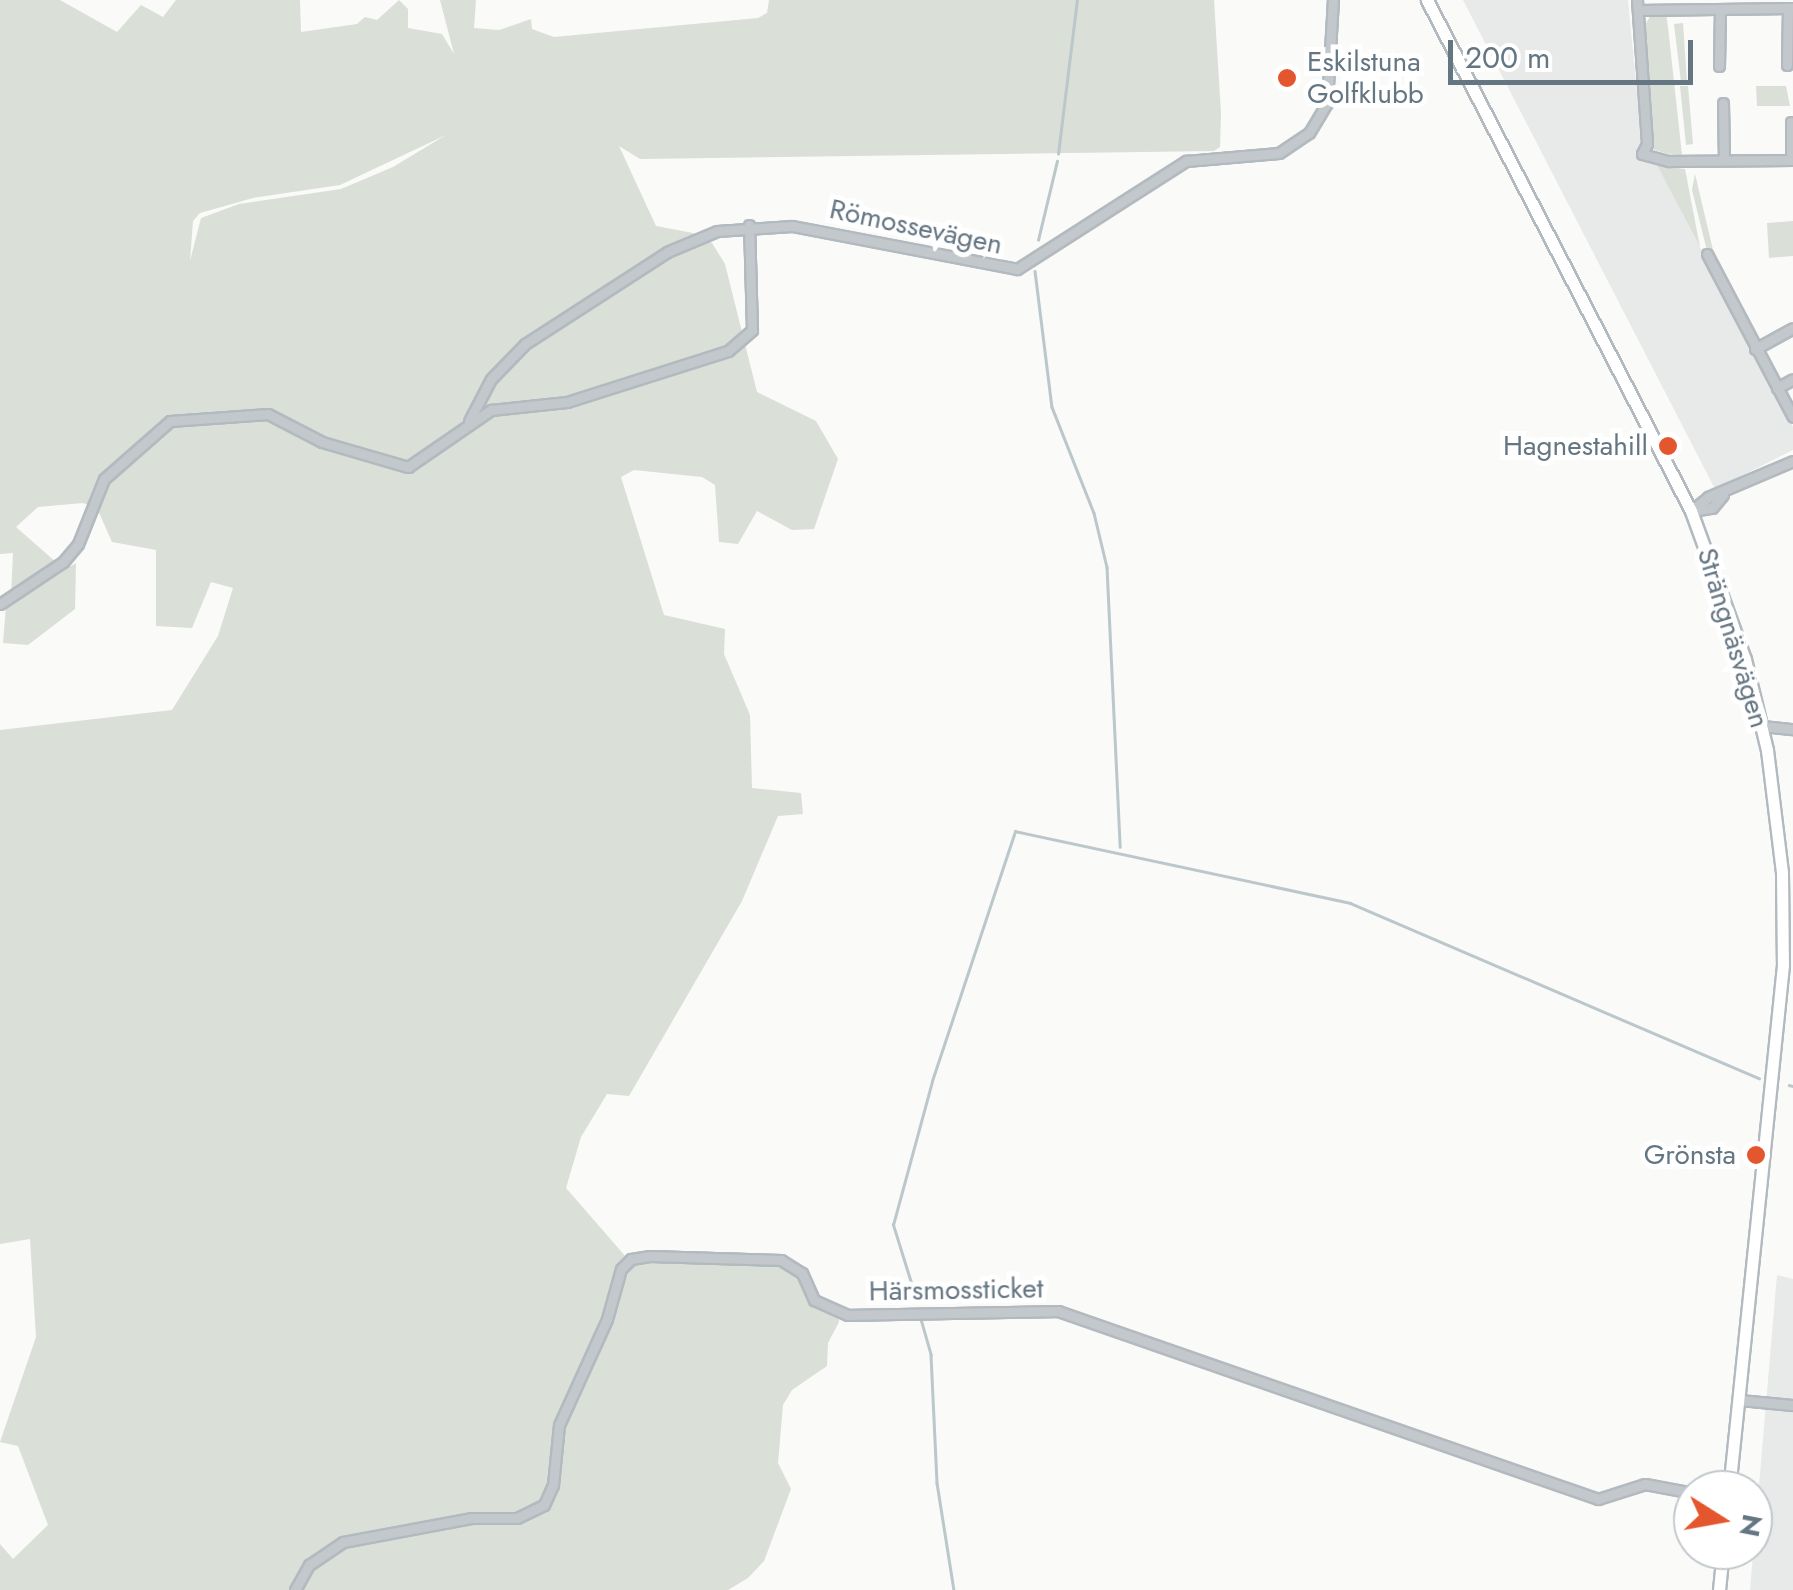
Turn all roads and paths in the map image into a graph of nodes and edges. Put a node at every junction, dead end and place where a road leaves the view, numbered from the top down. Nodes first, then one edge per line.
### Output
1 (1334, 0) edge
2 (1424, 0) edge
3 (1753, 4) edge
4 (1638, 5) edge
5 (1790, 8) edge
6 (1720, 9) junction
7 (1787, 65) dead end
8 (1720, 66) dead end
9 (1723, 104) dead end
10 (1791, 122) edge
11 (1724, 160) junction
12 (1792, 160) edge
13 (749, 225) junction
14 (1707, 254) dead end
15 (1793, 328) edge
16 (1756, 348) junction
17 (1793, 379) edge
18 (1777, 388) junction
19 (1793, 417) edge
20 (468, 421) junction
21 (1793, 460) edge
22 (1692, 511) junction
23 (0, 604) edge
24 (1762, 726) junction
25 (1793, 728) edge
26 (1739, 1400) junction
27 (1793, 1405) edge
28 (1732, 1470) edge
29 (1673, 1489) edge
30 (295, 1590) edge

1 - 13 street, Römossevägen
2 - 22 main road, Strängnäsvägen
3 - 5 street
3 - 6 street
4 - 6 street
4 - 11 street
5 - 7 street
6 - 8 street
9 - 11 street
10 - 12 street
11 - 12 street
13 - 20 street, Römossevägen
13 - 20 street
14 - 16 street
15 - 16 street
16 - 18 street
17 - 18 street
18 - 19 street
20 - 23 street
21 - 22 street
22 - 24 main road, Strängnäsvägen
24 - 25 street
24 - 26 main road, Strängnäsvägen
26 - 27 street
26 - 28 main road, Strängnäsvägen
29 - 30 street, Härsmossticket

